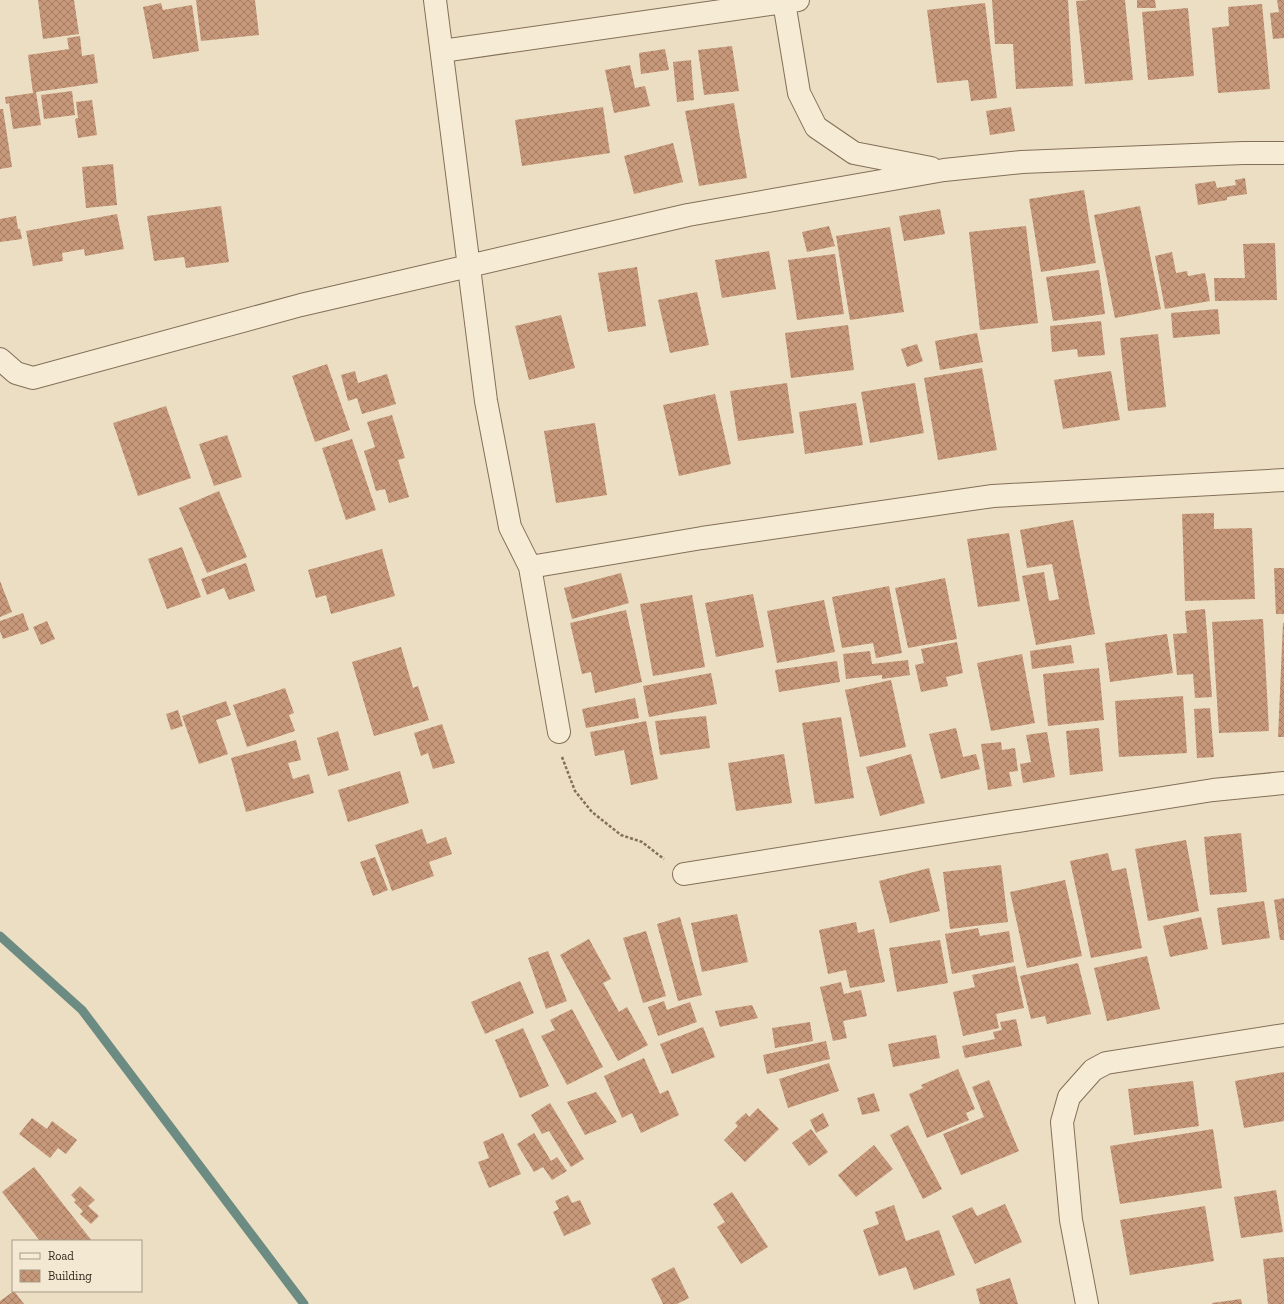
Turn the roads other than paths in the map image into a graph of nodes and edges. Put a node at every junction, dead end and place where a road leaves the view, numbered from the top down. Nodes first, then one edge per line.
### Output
1 (435, 0) edge
2 (791, 1) edge
3 (442, 51) junction
4 (1284, 153) edge
5 (944, 170) junction
6 (468, 267) junction
7 (0, 358) edge
8 (1284, 480) edge
9 (530, 567) junction
10 (559, 732) road end
11 (1284, 783) edge
12 (684, 874) road end
13 (1284, 1035) edge
14 (1087, 1304) edge

1 - 3 street
2 - 3 street
2 - 5 street
3 - 6 street
4 - 5 street
5 - 6 street
6 - 7 street
6 - 9 street
8 - 9 street
9 - 10 street
11 - 12 street
13 - 14 street

